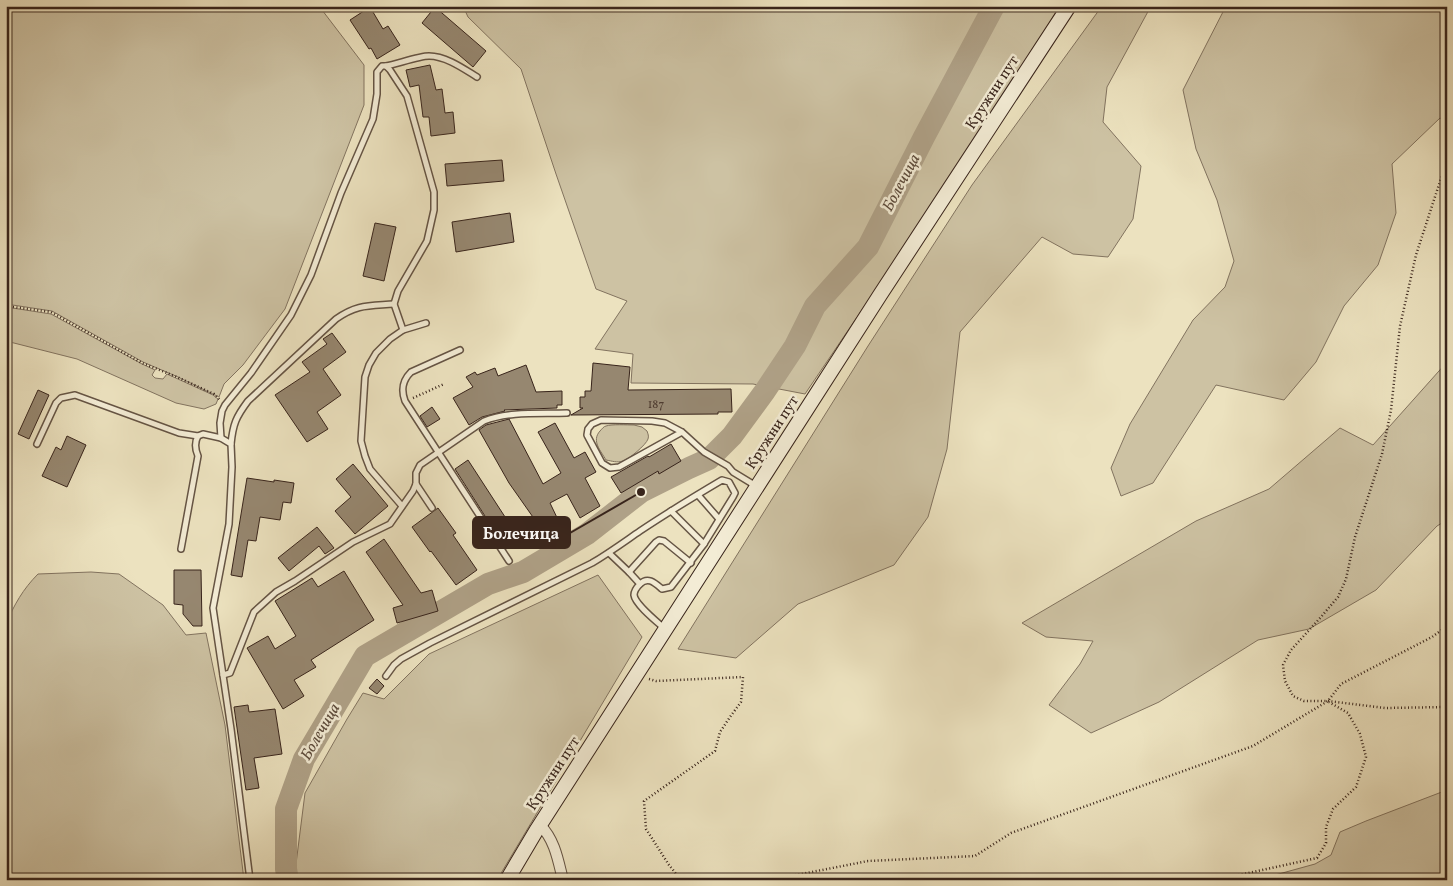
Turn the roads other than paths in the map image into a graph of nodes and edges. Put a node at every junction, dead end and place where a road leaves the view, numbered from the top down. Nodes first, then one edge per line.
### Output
1 (1069, 6) edge
2 (386, 66) junction
3 (477, 77) dead end
4 (394, 304) junction
5 (426, 323) dead end
6 (403, 330) junction
7 (460, 350) dead end
8 (567, 413) dead end
9 (682, 432) junction
10 (198, 436) junction
11 (221, 438) junction
12 (37, 444) dead end
13 (231, 444) junction
14 (438, 453) junction
15 (416, 484) junction
16 (758, 487) junction
17 (698, 495) junction
18 (402, 506) junction
19 (432, 508) dead end
20 (672, 511) junction
21 (719, 519) junction
22 (704, 544) junction
23 (181, 549) dead end
24 (609, 553) junction
25 (509, 560) dead end
26 (690, 563) junction
27 (629, 572) junction
28 (640, 584) junction
29 (666, 630) junction
30 (223, 675) junction
31 (386, 676) dead end
32 (540, 825) junction
33 (250, 880) edge
34 (507, 880) edge
35 (563, 880) edge

1 - 16 main road, Кружни пут
2 - 3 lane
2 - 4 lane
2 - 11 lane
4 - 6 lane
4 - 13 lane
5 - 6 lane
6 - 18 lane
7 - 14 lane
8 - 14 lane
9 - 9 lane
9 - 16 lane
10 - 11 lane
10 - 12 lane
10 - 23 lane
11 - 13 lane
13 - 30 lane
14 - 15 lane
14 - 25 lane
15 - 18 lane
15 - 19 lane
16 - 29 main road, Кружни пут
17 - 20 lane
17 - 21 lane
17 - 21 lane
18 - 30 lane
20 - 22 lane
20 - 24 lane
21 - 22 lane
22 - 26 lane
24 - 27 lane
24 - 31 lane
26 - 27 lane
26 - 28 lane
27 - 28 lane
28 - 29 lane
29 - 32 main road, Кружни пут
30 - 33 lane
32 - 34 main road, Кружни пут
32 - 35 street

